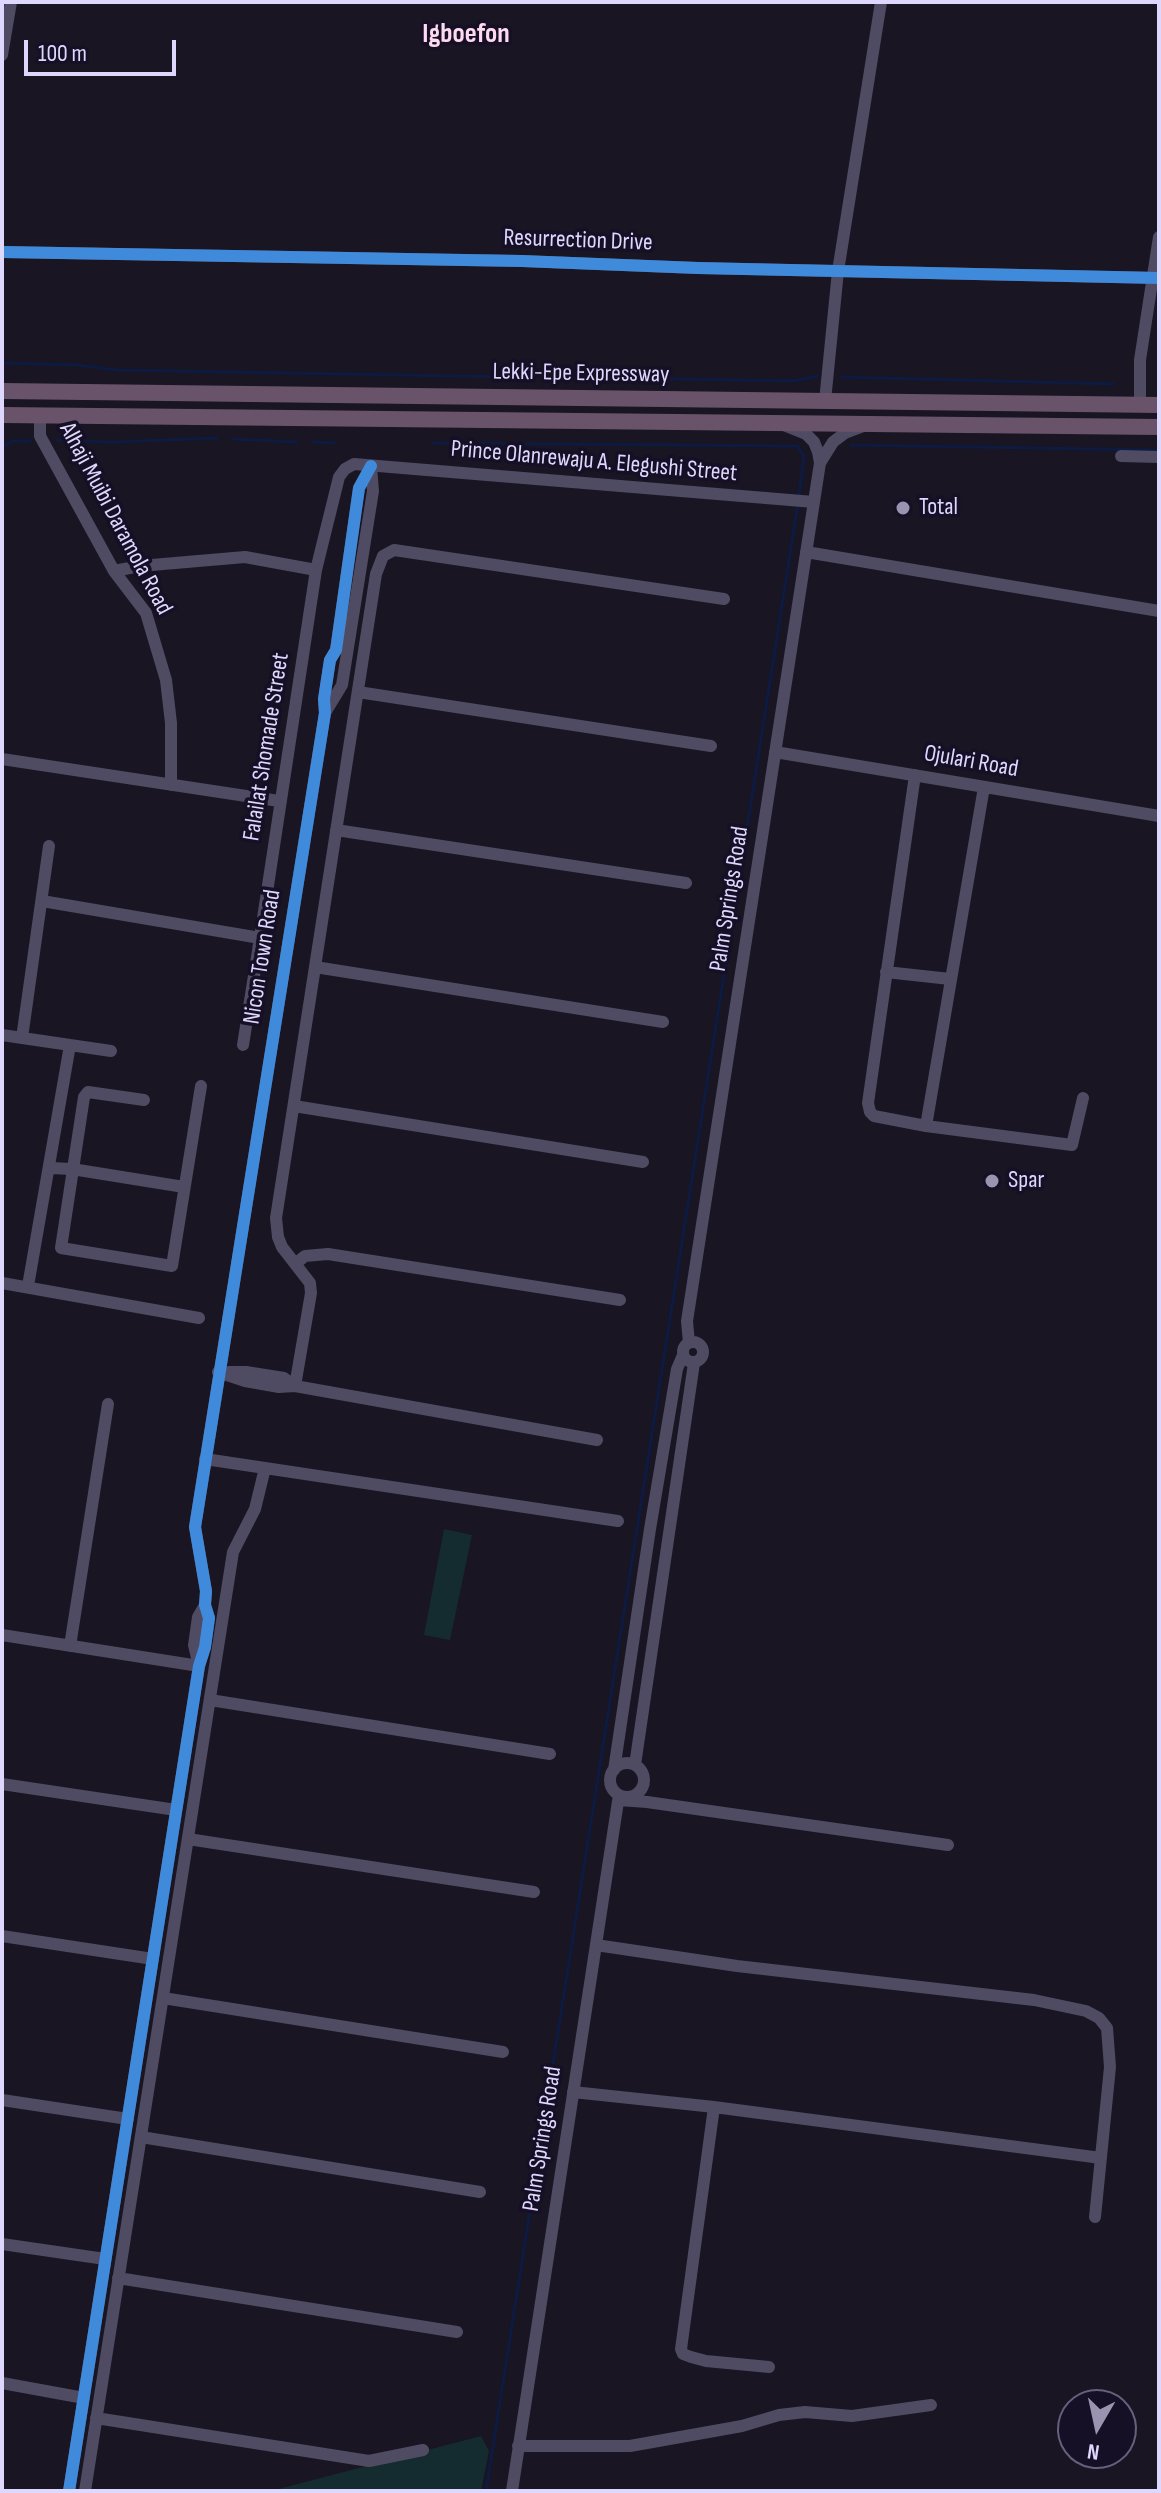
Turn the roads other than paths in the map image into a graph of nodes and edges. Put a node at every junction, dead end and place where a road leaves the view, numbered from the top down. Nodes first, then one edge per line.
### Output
1 (11, 2) edge
2 (881, 2) edge
3 (2, 55) edge
4 (1159, 237) edge
5 (2, 252) edge
6 (838, 271) junction
7 (1156, 278) edge
8 (4, 391) edge
9 (825, 401) junction
10 (1140, 405) junction
11 (1159, 405) edge
12 (40, 415) junction
13 (6, 416) edge
14 (771, 422) junction
15 (872, 423) junction
16 (1159, 427) edge
17 (1121, 456) dead end
18 (1159, 457) edge
19 (820, 463) junction
20 (371, 466) junction
21 (804, 501) junction
22 (806, 552) junction
23 (316, 570) junction
24 (114, 571) junction
25 (724, 599) dead end
26 (1159, 611) edge
27 (342, 651) junction
28 (327, 683) junction
29 (342, 685) junction
30 (358, 692) junction
31 (325, 713) junction
32 (711, 746) dead end
33 (775, 752) junction
34 (2, 759) edge
35 (915, 775) junction
36 (171, 785) junction
37 (984, 787) junction
38 (279, 801) junction
39 (1159, 816) edge
40 (336, 830) junction
41 (49, 846) dead end
42 (686, 883) dead end
43 (42, 901) junction
44 (260, 938) junction
45 (315, 967) junction
46 (886, 972) junction
47 (950, 979) junction
48 (663, 1022) dead end
49 (2, 1035) edge
50 (22, 1038) junction
51 (70, 1045) junction
52 (243, 1045) dead end
53 (111, 1051) dead end
54 (201, 1086) dead end
55 (1083, 1098) dead end
56 (144, 1100) dead end
57 (294, 1106) junction
58 (926, 1126) junction
59 (643, 1162) dead end
60 (50, 1168) junction
61 (72, 1169) junction
62 (184, 1187) junction
63 (295, 1264) junction
64 (2, 1283) edge
65 (28, 1286) junction
66 (620, 1300) dead end
67 (199, 1318) dead end
68 (689, 1343) junction
69 (688, 1359) junction
70 (218, 1372) junction
71 (295, 1386) junction
72 (108, 1404) dead end
73 (597, 1440) dead end
74 (205, 1459) junction
75 (265, 1468) junction
76 (618, 1521) dead end
77 (2, 1635) edge
78 (70, 1646) junction
79 (199, 1666) junction
80 (210, 1700) junction
81 (550, 1754) dead end
82 (635, 1765) junction
83 (614, 1770) junction
84 (2, 1784) edge
85 (619, 1798) junction
86 (176, 1810) junction
87 (188, 1839) junction
88 (948, 1845) dead end
89 (534, 1892) dead end
90 (2, 1936) edge
91 (596, 1945) junction
92 (153, 1959) junction
93 (163, 1998) junction
94 (503, 2052) dead end
95 (573, 2092) junction
96 (2, 2100) edge
97 (714, 2107) junction
98 (128, 2119) junction
99 (141, 2137) junction
100 (1101, 2158) junction
101 (480, 2192) dead end
102 (1095, 2217) dead end
103 (2, 2244) edge
104 (105, 2259) junction
105 (118, 2278) junction
106 (457, 2332) dead end
107 (769, 2367) dead end
108 (2, 2383) edge
109 (84, 2398) junction
110 (931, 2405) dead end
111 (96, 2418) junction
112 (518, 2446) junction
113 (423, 2450) dead end
114 (69, 2491) edge
115 (85, 2491) edge
116 (512, 2491) edge

1 - 3 street
2 - 6 street
4 - 7 street
5 - 6 street, Resurrection Drive
6 - 7 street, Resurrection Drive
6 - 9 street
7 - 10 street
8 - 9 highway, Lekki-Epe Expressway
9 - 10 highway, Lekki-Epe Expressway
10 - 11 highway, Lekki-Epe Expressway
12 - 13 highway, Lekki-Epe Expressway
12 - 14 highway, Lekki-Epe Expressway
12 - 24 street, Alhaji Muibi Daramola Road
14 - 15 highway, Lekki-Epe Expressway
14 - 19 street
15 - 16 highway, Lekki-Epe Expressway
15 - 19 street
17 - 18 street
19 - 21 street, Palm Springs Road
20 - 21 street, Prince Olanrewaju A. Elegushi Street
20 - 23 street, Falailat Shomade Street
20 - 27 street, Nicon Town Road
21 - 22 street, Palm Springs Road
22 - 26 street
22 - 33 street, Palm Springs Road
23 - 24 street
23 - 38 street, Falailat Shomade Street
24 - 36 street, Alhaji Muibi Daramola Road
25 - 30 street
27 - 28 street, Nicon Town Road
27 - 29 street, Nicon Town Road
28 - 29 street
28 - 31 street, Nicon Town Road
29 - 31 street, Nicon Town Road
30 - 32 street
30 - 40 street
31 - 70 street, Nicon Town Road
33 - 35 street, Ojulari Road
33 - 68 street, Palm Springs Road
34 - 36 street
35 - 37 street, Ojulari Road
35 - 46 street
36 - 38 street
37 - 39 street, Ojulari Road
37 - 47 street
38 - 44 street, Falailat Shomade Street
40 - 42 street
40 - 45 street
41 - 43 street
43 - 44 street
43 - 50 street
44 - 52 street, Falailat Shomade Street
45 - 48 street
45 - 57 street
46 - 47 street
46 - 58 street
47 - 58 street
49 - 50 street
50 - 51 street
51 - 53 street
51 - 60 street
54 - 62 street
55 - 58 street
56 - 61 street
57 - 59 street
57 - 63 street
60 - 61 street
60 - 65 street
61 - 62 street
61 - 62 street
63 - 66 street
63 - 71 street
64 - 65 street
65 - 67 street
68 - 69 street
68 - 69 street
69 - 82 street
69 - 83 street
70 - 71 street
70 - 74 street, Nicon Town Road
71 - 73 street
72 - 78 street
74 - 75 street
74 - 79 street, Nicon Town Road
75 - 76 street
75 - 80 street
77 - 78 street
78 - 79 street
79 - 86 street, Nicon Town Road
80 - 81 street
80 - 87 street
82 - 83 street
82 - 85 street
83 - 85 street
84 - 86 street
85 - 88 street
85 - 91 street, Palm Springs Road
86 - 92 street, Nicon Town Road
87 - 89 street
87 - 93 street
90 - 92 street
91 - 95 street, Palm Springs Road
91 - 100 street
92 - 98 street, Nicon Town Road
93 - 94 street
93 - 99 street
95 - 97 street
95 - 112 street, Palm Springs Road
96 - 98 street
97 - 100 street
97 - 107 street
98 - 104 street, Nicon Town Road
99 - 101 street
99 - 105 street
100 - 102 street
103 - 104 street
104 - 109 street, Nicon Town Road
105 - 106 street
105 - 111 street
108 - 109 street
109 - 114 street, Nicon Town Road
110 - 112 street
111 - 113 street
111 - 115 street
112 - 116 street, Palm Springs Road

